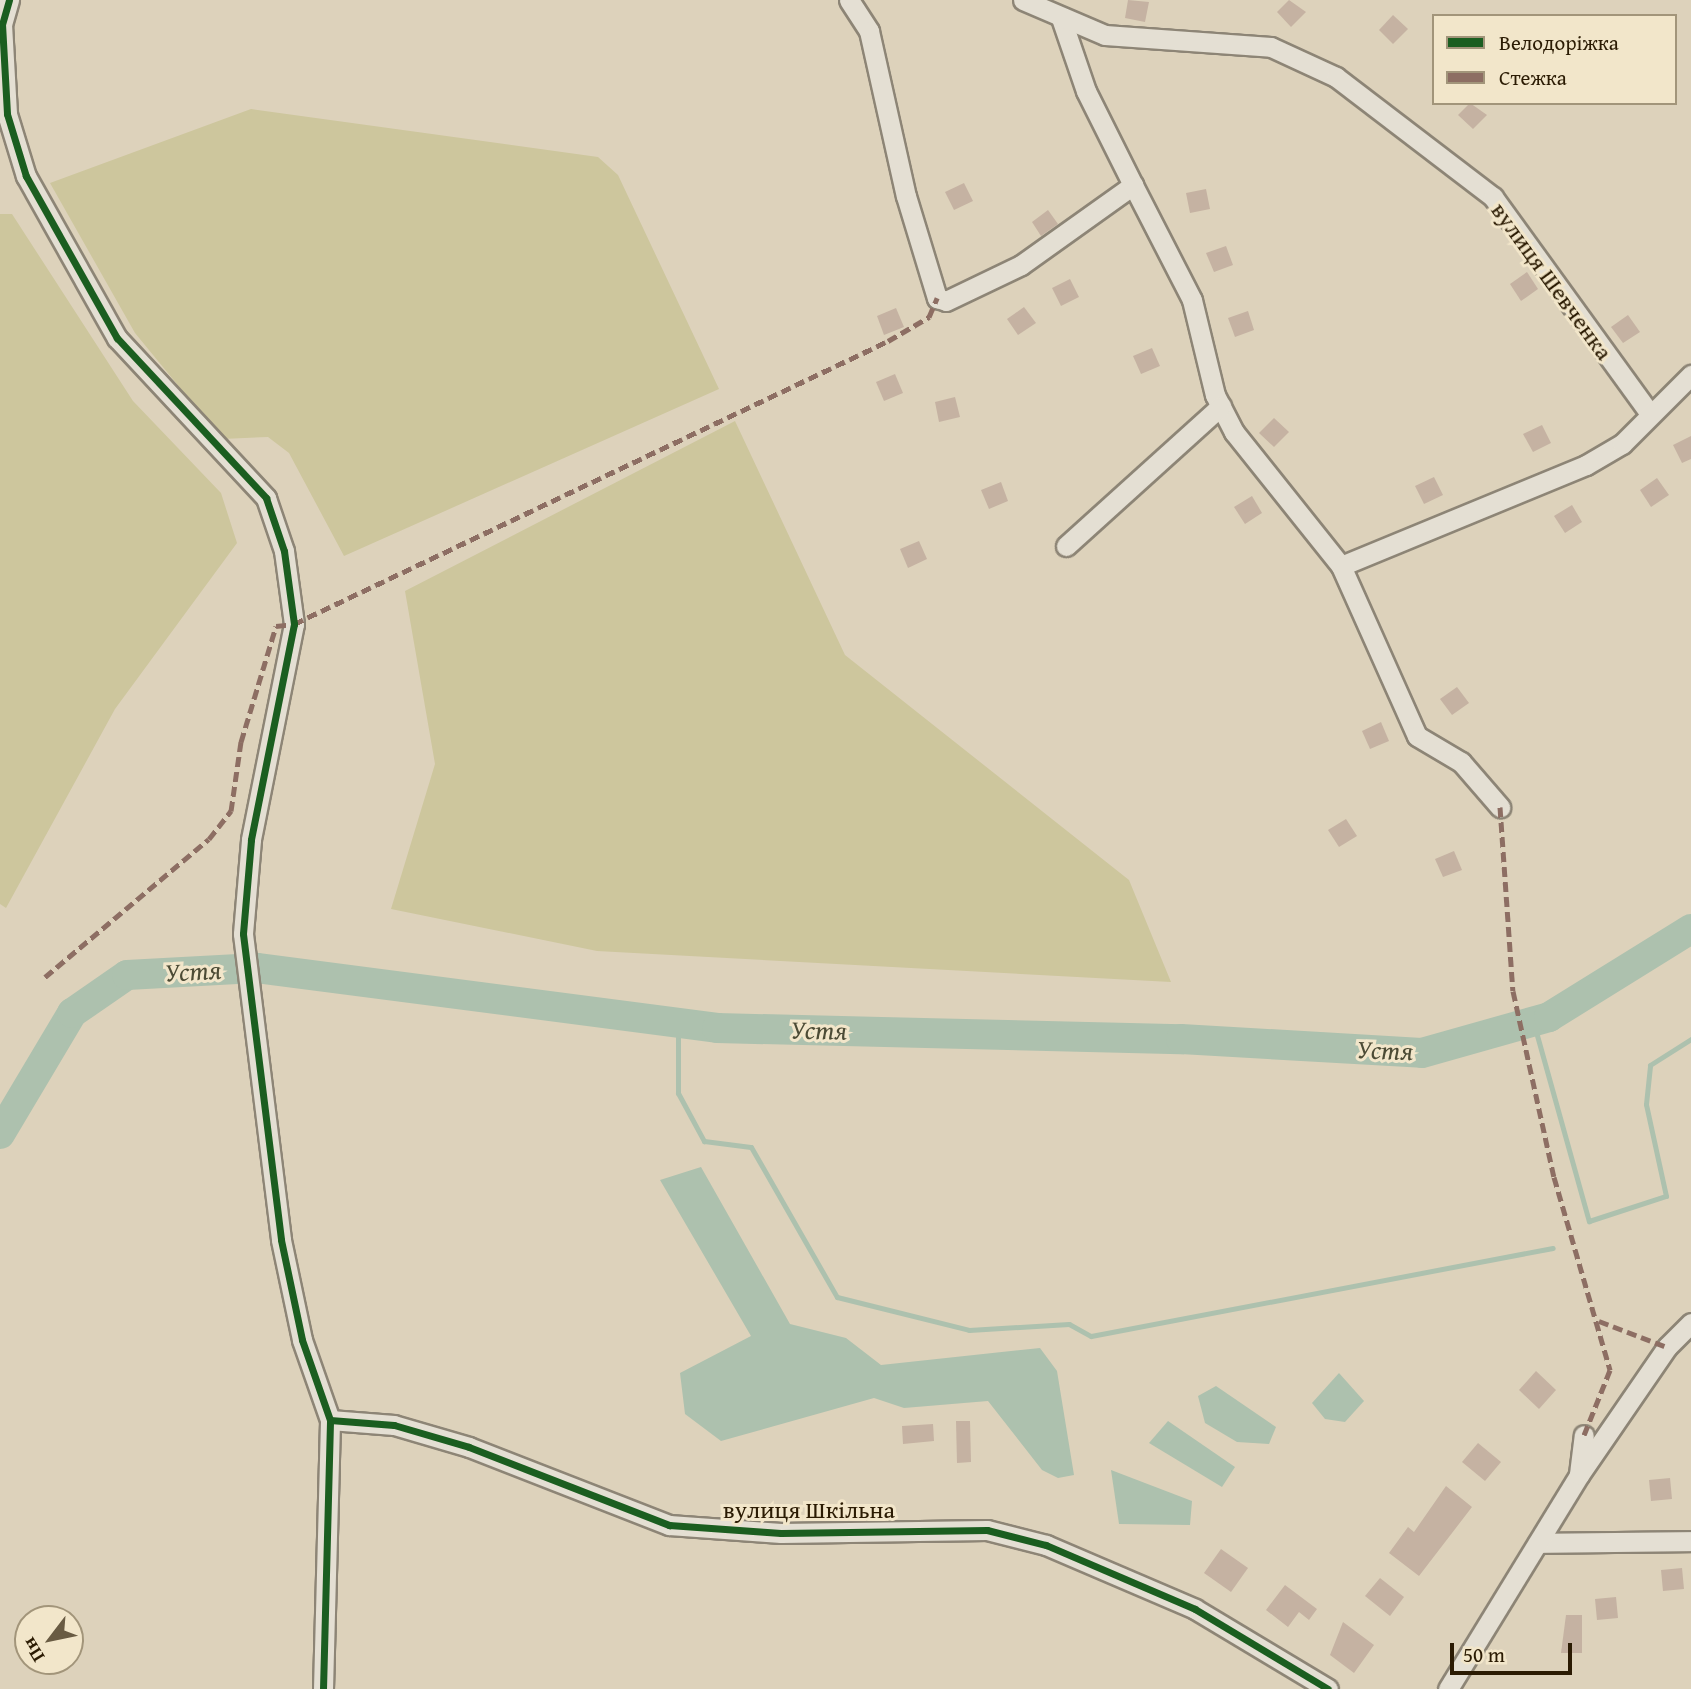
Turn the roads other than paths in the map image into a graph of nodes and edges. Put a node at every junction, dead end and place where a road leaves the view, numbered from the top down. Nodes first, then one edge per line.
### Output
1 (9, 0) edge
2 (849, 0) edge
3 (1023, 0) edge
4 (1060, 18) junction
5 (5, 143) edge
6 (1133, 185) junction
7 (1691, 375) edge
8 (1221, 406) junction
9 (1650, 414) junction
10 (1066, 546) dead end
11 (1341, 566) junction
12 (1500, 807) dead end
13 (1691, 1323) edge
14 (330, 1420) junction
15 (1584, 1435) dead end
16 (1579, 1475) junction
17 (1691, 1541) edge
18 (1538, 1543) junction
19 (323, 1689) edge
20 (1328, 1689) edge
21 (1448, 1689) edge

1 - 5 street
2 - 6 street
3 - 4 street, вулиця Шевченка
4 - 6 street
4 - 9 street, вулиця Шевченка
5 - 14 street
6 - 8 street
7 - 9 street
8 - 10 street
8 - 11 street
9 - 11 street
11 - 12 street
13 - 16 street
14 - 19 street
14 - 20 street, вулиця Шкільна
15 - 16 street
16 - 18 street
17 - 18 street
18 - 21 street

